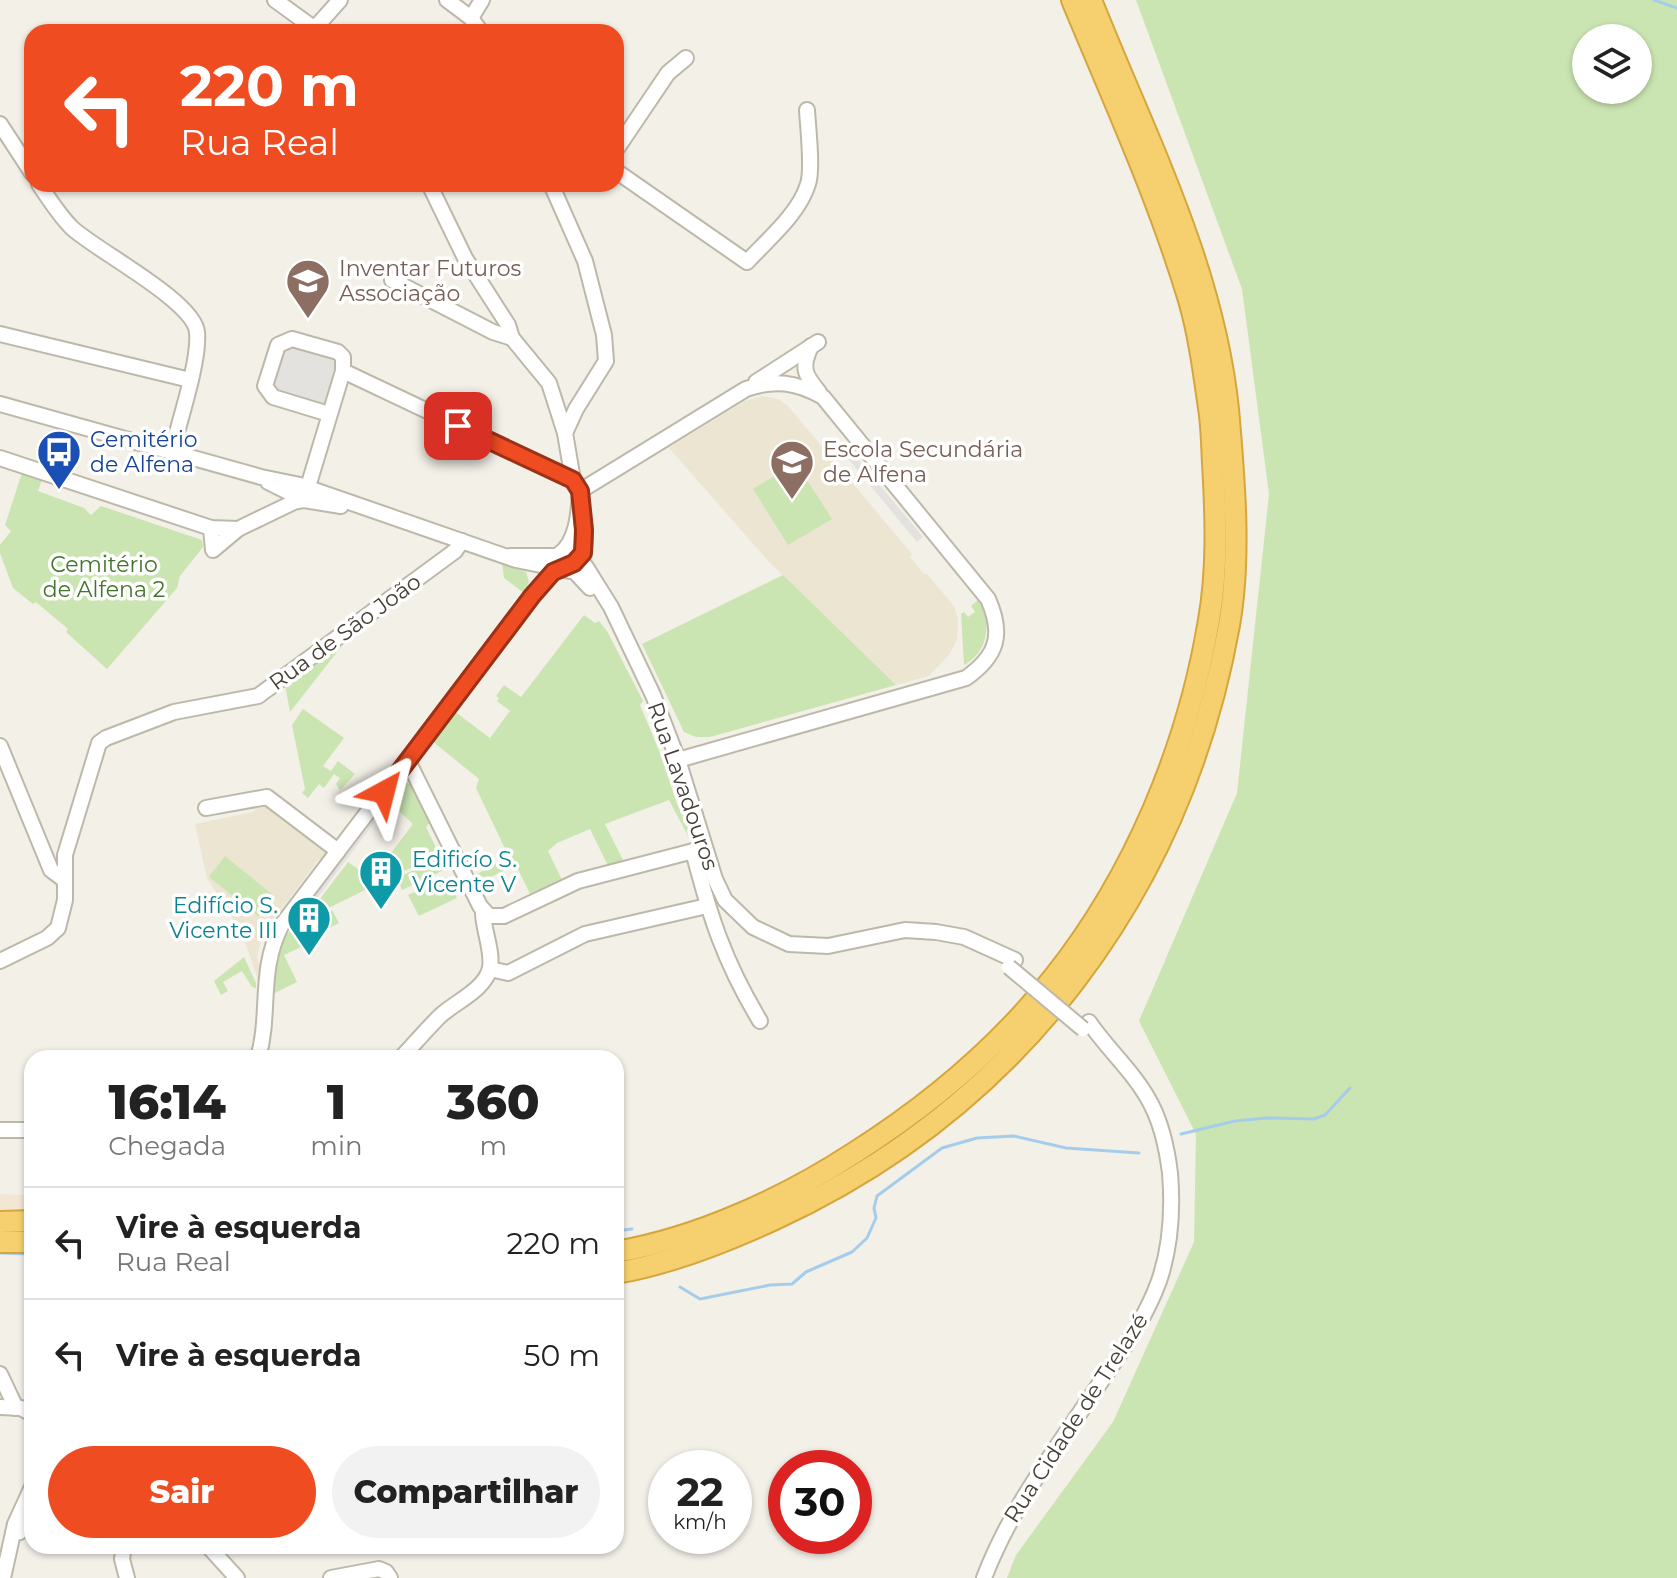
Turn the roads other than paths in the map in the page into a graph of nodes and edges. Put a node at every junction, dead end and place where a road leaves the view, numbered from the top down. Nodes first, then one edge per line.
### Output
1 (275, 0) edge
2 (340, 0) edge
3 (447, 0) edge
4 (482, 0) edge
5 (1072, 0) edge
6 (1091, 0) edge
7 (471, 18) junction
8 (309, 24) edge
9 (322, 24) edge
10 (475, 24) edge
11 (686, 58) dead end
12 (807, 110) dead end
13 (0, 124) edge
14 (624, 138) edge
15 (24, 161) edge
16 (624, 177) edge
17 (45, 192) edge
18 (433, 192) edge
19 (555, 192) edge
20 (392, 280) dead end
21 (0, 334) edge
22 (512, 338) junction
23 (343, 371) junction
24 (190, 380) junction
25 (746, 389) junction
26 (823, 397) junction
27 (0, 404) edge
28 (329, 414) junction
29 (565, 433) junction
30 (172, 451) junction
31 (0, 458) edge
32 (273, 482) junction
33 (578, 492) junction
34 (305, 494) junction
35 (273, 512) junction
36 (211, 528) junction
37 (238, 529) junction
38 (462, 541) junction
39 (580, 560) junction
40 (545, 565) junction
41 (0, 746) edge
42 (678, 760) junction
43 (408, 761) junction
44 (206, 808) dead end
45 (699, 849) junction
46 (338, 851) junction
47 (63, 879) junction
48 (727, 902) joint
49 (707, 906) junction
50 (483, 912) junction
51 (0, 961) edge
52 (490, 969) junction
53 (760, 1021) dead end
54 (260, 1050) edge
55 (409, 1050) edge
56 (0, 1130) edge
57 (24, 1130) edge
58 (24, 1221) edge
59 (0, 1222) edge
60 (0, 1242) edge
61 (24, 1242) edge
62 (624, 1250) edge
63 (624, 1272) edge
64 (0, 1374) edge
65 (24, 1406) edge
66 (0, 1407) edge
67 (24, 1410) edge
68 (24, 1506) edge
69 (24, 1527) edge
70 (13, 1533) junction
71 (123, 1554) edge
72 (215, 1554) edge
73 (3, 1578) edge
74 (127, 1578) edge
75 (237, 1578) edge
76 (335, 1578) edge
77 (390, 1578) edge
78 (984, 1578) edge

1 - 8 street
2 - 9 street
3 - 7 street
4 - 7 street
5 - 62 highway
6 - 63 highway
7 - 10 street
11 - 14 street
12 - 16 street
13 - 15 street
17 - 24 street
18 - 22 street
19 - 29 street
20 - 22 street
21 - 24 street
22 - 29 street
23 - 28 street
23 - 28 street
23 - 33 street
24 - 30 street
25 - 26 street
25 - 26 street
25 - 33 street
26 - 42 street
27 - 30 street
28 - 34 street
29 - 33 street
30 - 32 street
31 - 36 street
32 - 34 street
32 - 35 street
33 - 39 street
34 - 35 street
34 - 38 street
35 - 37 street
36 - 37 street
36 - 37 street
38 - 40 street
38 - 47 street, Rua de São João
39 - 40 street
39 - 40 street
39 - 42 street, Rua Lavadouros
40 - 43 street
41 - 47 street
42 - 45 street, Rua Lavadouros
43 - 46 street
43 - 50 street
44 - 46 street
45 - 48 street, Rua Lavadouros
45 - 49 street
45 - 50 street
46 - 54 street
47 - 51 street, Rua de São João
48 - 78 street, Rua Cidade de Trelazé, bridge
49 - 52 street
49 - 53 street
50 - 52 street
52 - 55 street
56 - 57 street
58 - 59 highway
60 - 61 highway
64 - 65 street
66 - 67 street
68 - 70 street
69 - 70 street
70 - 73 street
71 - 74 street
72 - 75 street
76 - 77 street

